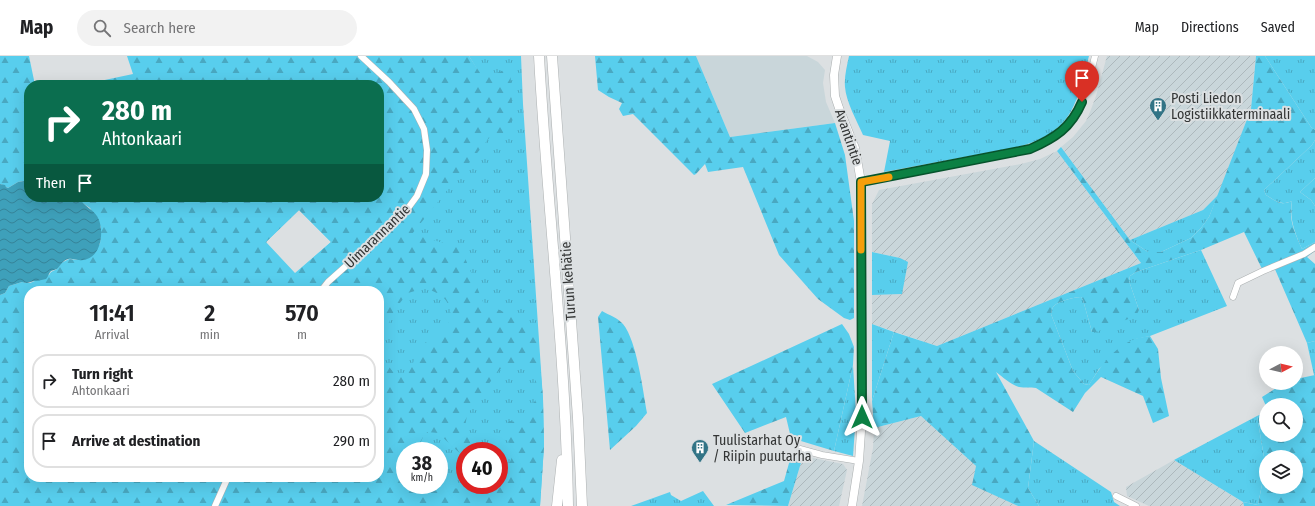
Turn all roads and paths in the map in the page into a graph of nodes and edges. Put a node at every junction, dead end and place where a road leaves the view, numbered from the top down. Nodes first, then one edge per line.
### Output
1 (361, 56) edge
2 (539, 56) edge
3 (552, 56) edge
4 (837, 56) edge
5 (1095, 56) edge
6 (861, 182) junction
7 (1315, 246) edge
8 (325, 286) edge
9 (1233, 297) dead end
10 (566, 418) junction
11 (800, 449) dead end
12 (858, 461) junction
13 (226, 482) edge
14 (1116, 496) dead end
15 (216, 506) edge
16 (557, 506) edge
17 (568, 506) edge
18 (582, 506) edge
19 (852, 506) edge
20 (1136, 506) edge

1 - 8 street, Uimarannantie
2 - 10 highway, Turun kehätie
3 - 18 highway, Turun kehätie
4 - 6 street, Avantintie
5 - 6 street
6 - 12 street, Avantintie
7 - 9 street
10 - 16 highway
10 - 17 highway, Turun kehätie
11 - 12 street
12 - 19 street, Avantintie
13 - 15 street
14 - 20 street

